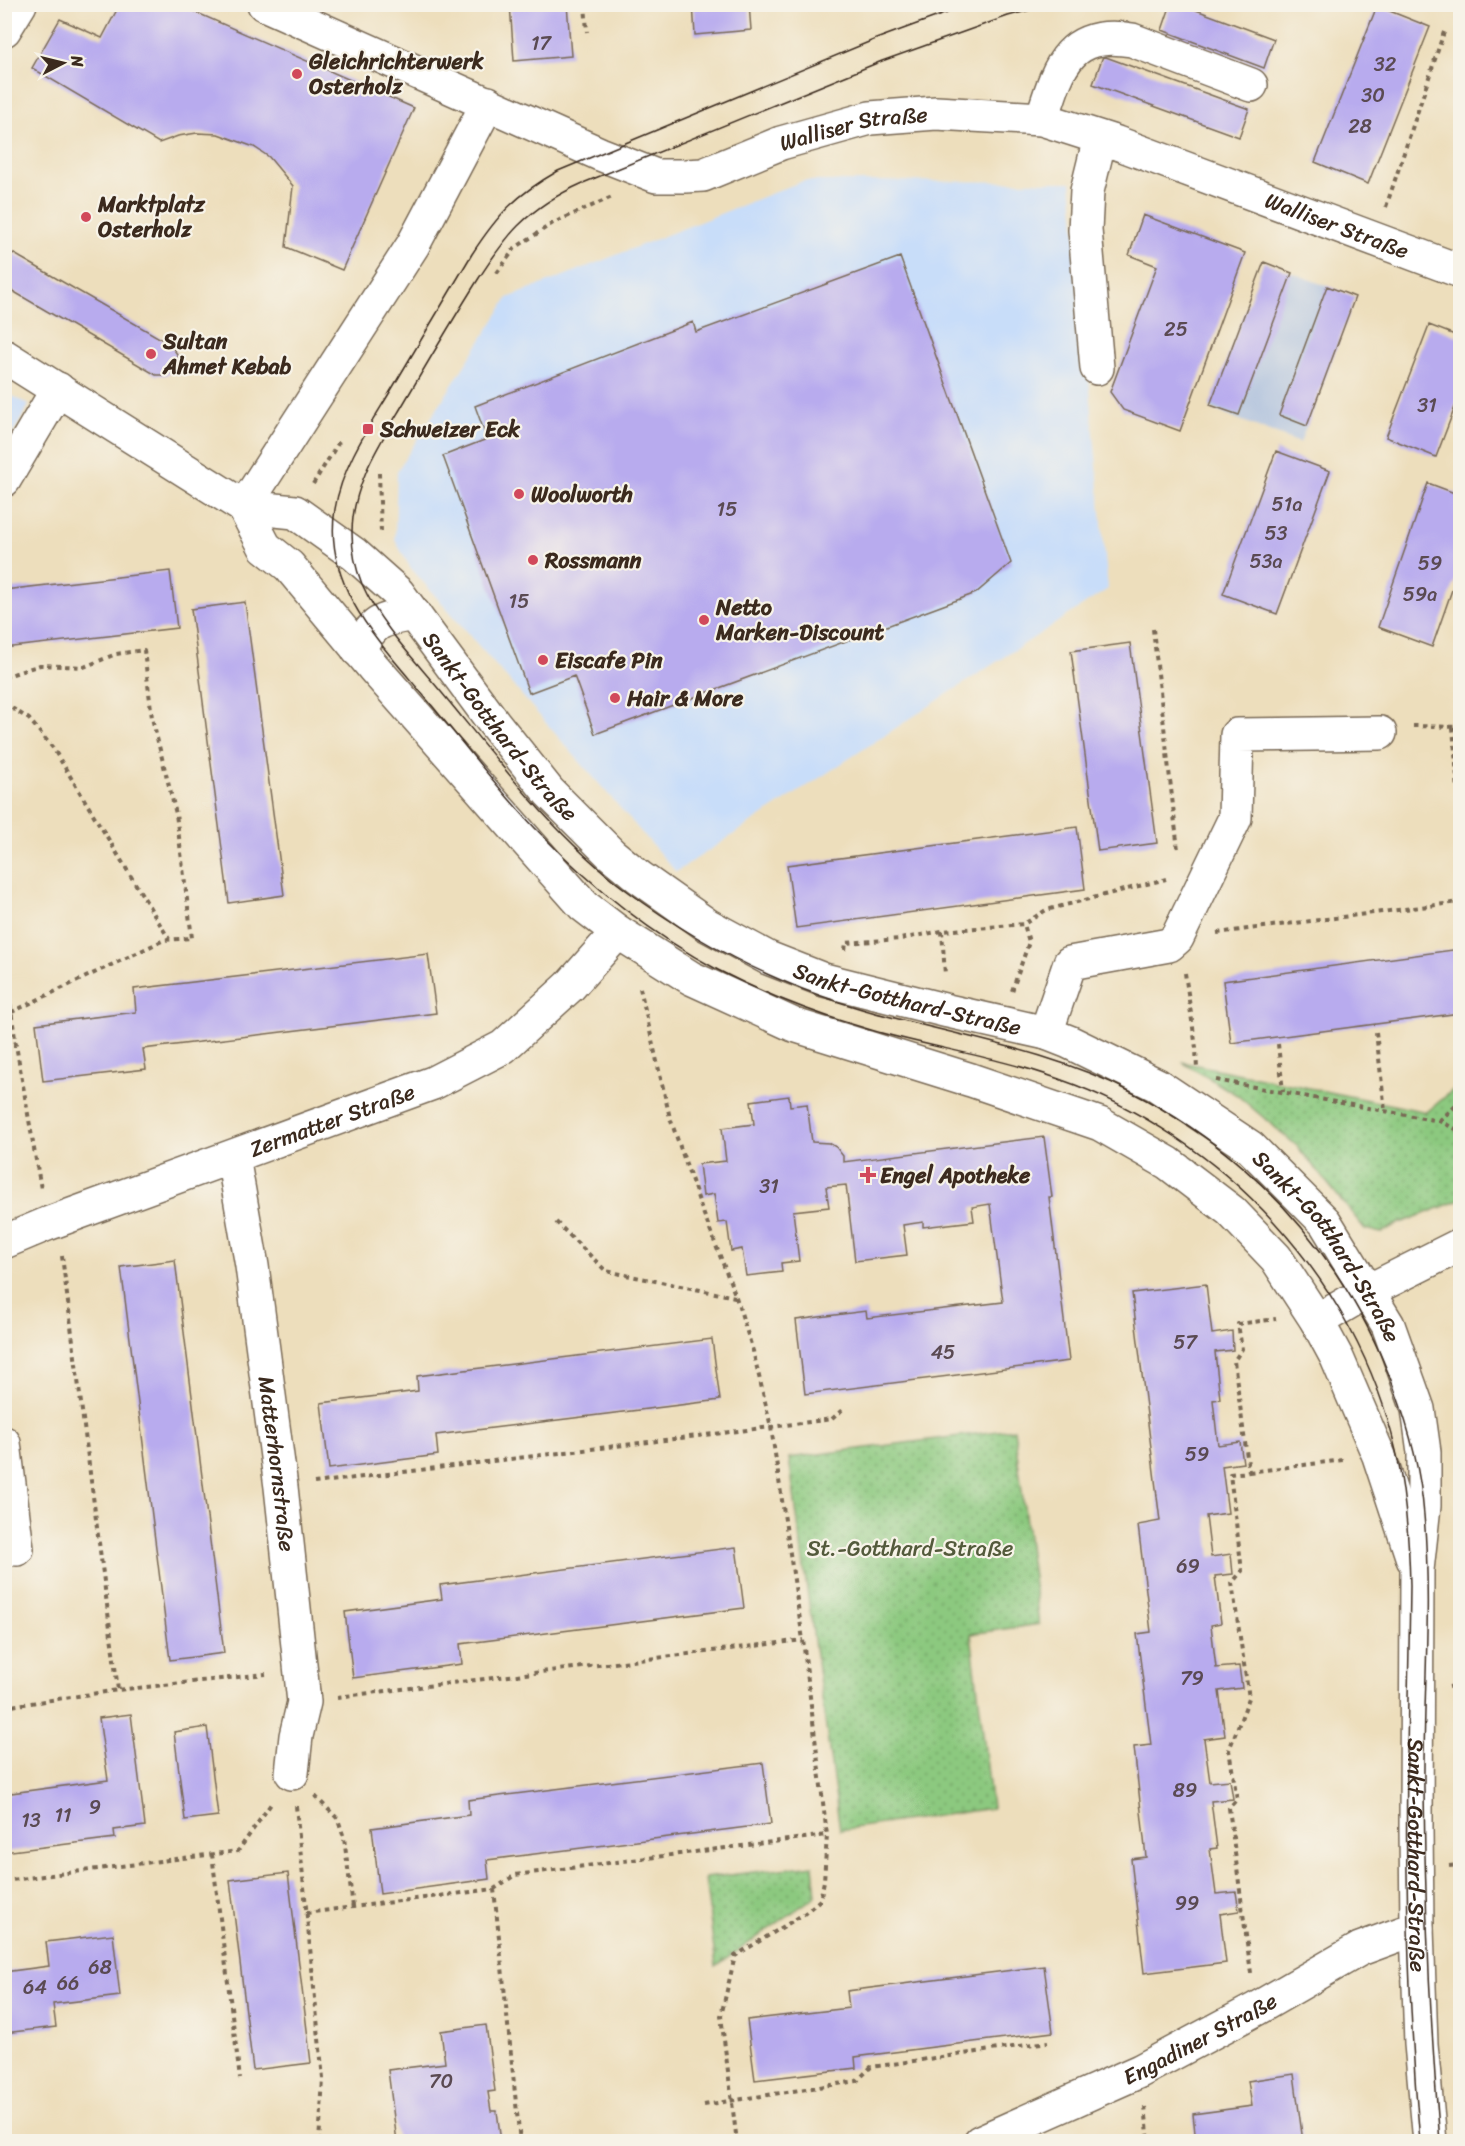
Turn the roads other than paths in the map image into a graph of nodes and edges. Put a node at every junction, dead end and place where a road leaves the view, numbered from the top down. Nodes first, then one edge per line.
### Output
1 (20, 4) edge
2 (264, 4) edge
3 (4, 30) edge
4 (1251, 85) dead end
5 (488, 103) junction
6 (1042, 119) junction
7 (1100, 138) junction
8 (1461, 271) edge
9 (4, 356) edge
10 (1097, 368) dead end
11 (58, 389) junction
12 (4, 480) edge
13 (244, 507) junction
14 (414, 614) junction
15 (358, 650) junction
16 (1380, 732) road end
17 (631, 940) junction
18 (1046, 1033) junction
19 (233, 1157) junction
20 (4, 1242) edge
21 (1461, 1245) edge
22 (1368, 1291) junction
23 (1315, 1317) junction
24 (4, 1443) edge
25 (17, 1549) dead end
26 (1417, 1570) junction
27 (292, 1773) road end
28 (1417, 1928) junction
29 (980, 2142) edge
30 (1430, 2142) edge

1 - 3 street
2 - 5 street, Walliser Straße
4 - 6 street
5 - 6 street, Walliser Straße
5 - 13 street
6 - 7 street, Walliser Straße
7 - 8 street, Walliser Straße
7 - 10 street
9 - 11 street, Sankt-Gotthard-Straße
11 - 12 street
11 - 13 street, Sankt-Gotthard-Straße
13 - 14 street, Sankt-Gotthard-Straße
13 - 15 street, Sankt-Gotthard-Straße
14 - 15 street
14 - 18 street, Sankt-Gotthard-Straße
15 - 17 street, Sankt-Gotthard-Straße
16 - 18 street
17 - 19 street, Zermatter Straße
17 - 23 street, Sankt-Gotthard-Straße
18 - 22 street, Sankt-Gotthard-Straße
19 - 20 street, Zermatter Straße
19 - 27 street, Matterhornstraße
21 - 22 street
22 - 23 street
22 - 26 street, Sankt-Gotthard-Straße
23 - 26 street, Sankt-Gotthard-Straße
24 - 25 street
26 - 28 street, Sankt-Gotthard-Straße
28 - 29 street, Engadiner Straße
28 - 30 street, Sankt-Gotthard-Straße

